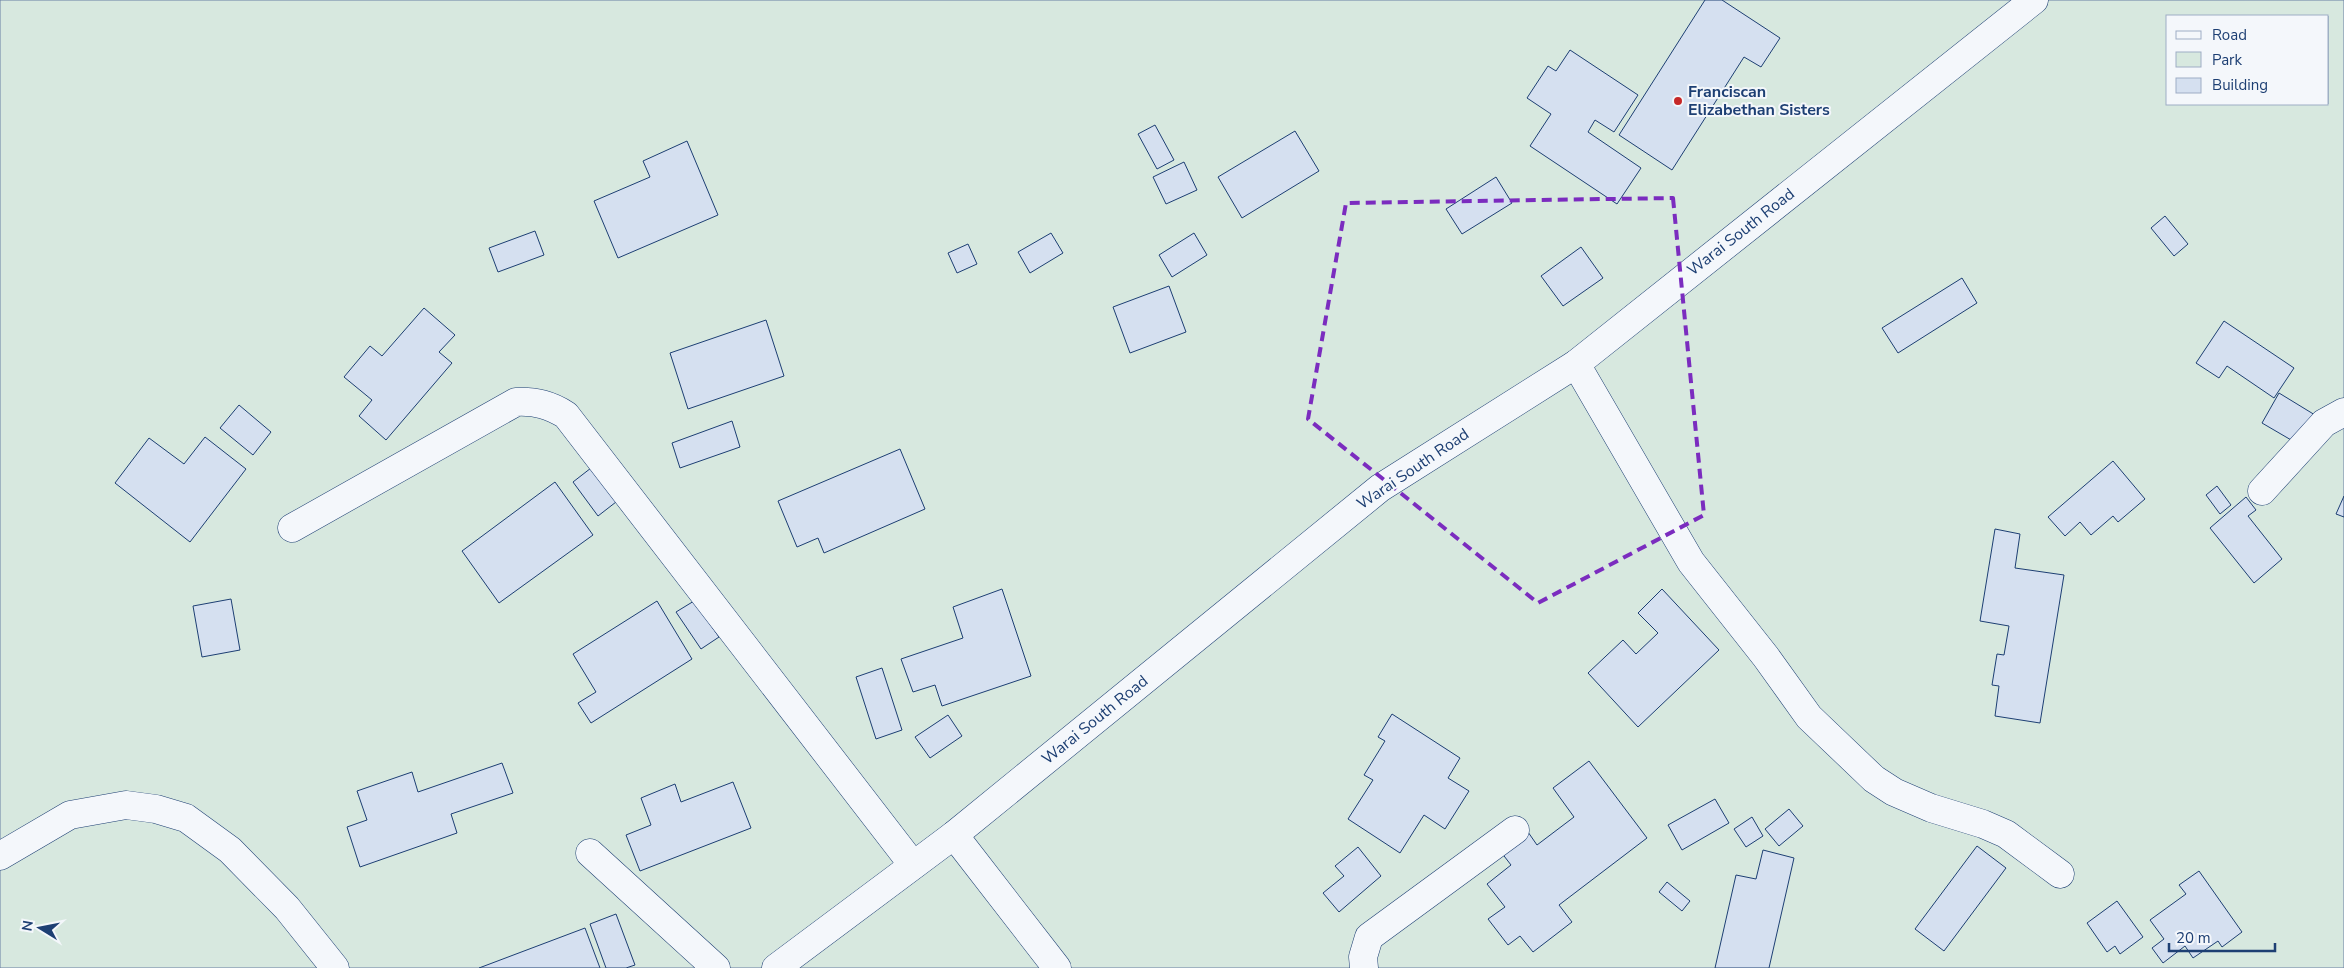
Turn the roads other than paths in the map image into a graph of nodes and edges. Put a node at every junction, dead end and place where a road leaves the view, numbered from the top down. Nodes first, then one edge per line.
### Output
1 (2034, 0) edge
2 (1576, 364) junction
3 (2344, 412) edge
4 (2262, 491) dead end
5 (292, 528) dead end
6 (1515, 830) dead end
7 (954, 834) junction
8 (590, 853) dead end
9 (0, 856) edge
10 (912, 865) junction
11 (2060, 874) dead end
12 (785, 965) edge
13 (335, 968) edge
14 (716, 968) edge
15 (1057, 968) edge
16 (1364, 968) edge

1 - 2 street, Warai South Road
2 - 7 street, Warai South Road
2 - 11 street
3 - 4 street
5 - 10 street
6 - 16 street
7 - 10 street, Warai South Road
7 - 15 street
8 - 14 street
9 - 13 street
10 - 12 street, Warai South Road

